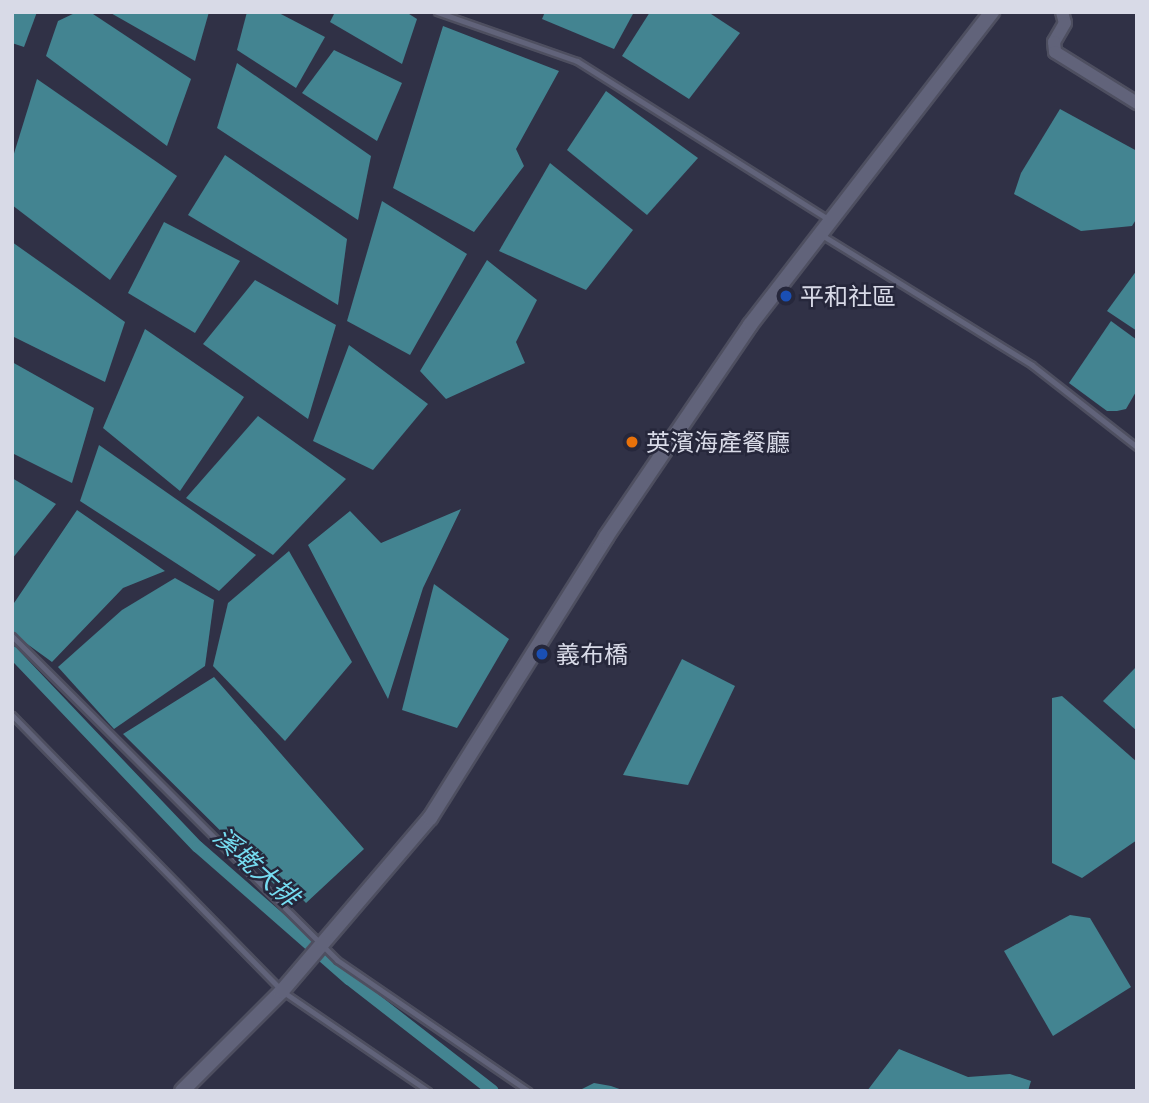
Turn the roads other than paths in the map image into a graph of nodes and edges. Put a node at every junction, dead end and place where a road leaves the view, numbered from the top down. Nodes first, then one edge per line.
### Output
1 (437, 12) edge
2 (992, 12) edge
3 (1062, 12) edge
4 (1137, 103) edge
5 (829, 220) junction
6 (819, 234) junction
7 (1137, 447) edge
8 (12, 636) edge
9 (12, 715) edge
10 (320, 949) junction
11 (284, 988) junction
12 (182, 1091) edge
13 (428, 1091) edge
14 (528, 1091) edge

1 - 5 lane
2 - 5 main road
3 - 4 street
5 - 6 main road
6 - 7 lane
6 - 10 main road
8 - 10 lane
9 - 11 lane
10 - 11 main road
10 - 14 lane
11 - 12 main road
11 - 13 lane

